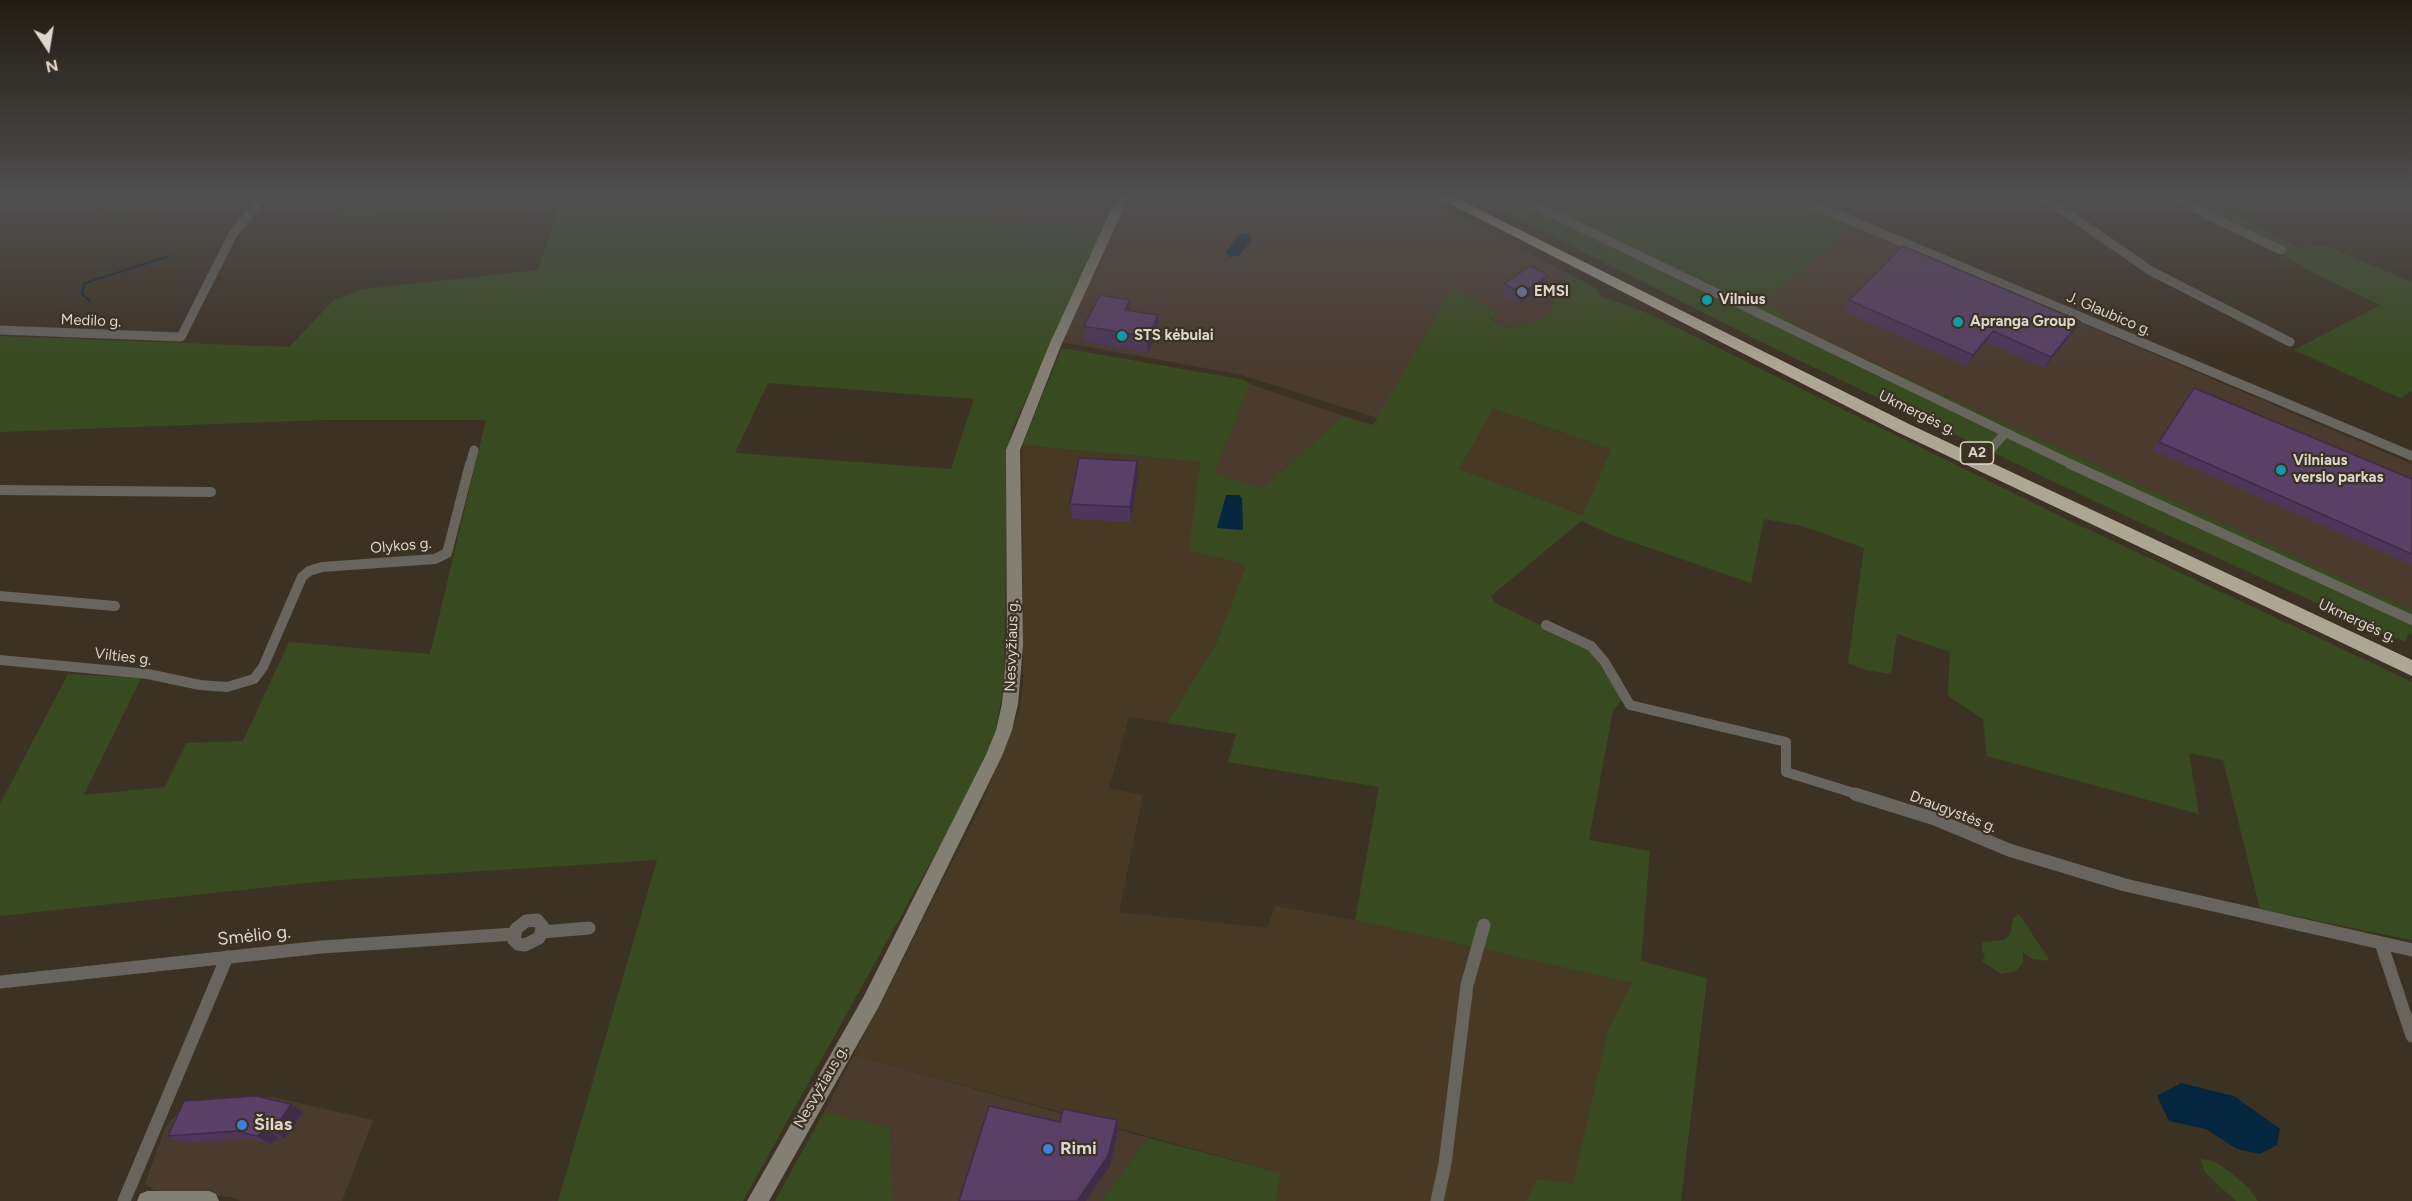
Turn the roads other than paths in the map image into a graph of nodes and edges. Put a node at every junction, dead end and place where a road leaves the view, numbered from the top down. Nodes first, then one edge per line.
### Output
1 (223, 253) edge
2 (1097, 253) edge
3 (1555, 253) edge
4 (1574, 253) edge
5 (1634, 253) edge
6 (1929, 253) edge
7 (2125, 253) edge
8 (0, 330) edge
9 (2290, 342) dead end
10 (2005, 433) junction
11 (474, 450) dead end
12 (2412, 456) edge
13 (1984, 457) junction
14 (0, 490) edge
15 (211, 492) dead end
16 (0, 596) edge
17 (115, 606) dead end
18 (2412, 620) edge
19 (1546, 625) dead end
20 (2412, 656) edge
21 (0, 660) edge
22 (2412, 668) edge
23 (241, 684) joint
24 (1484, 925) dead end
25 (589, 928) dead end
26 (2381, 943) junction
27 (2412, 950) edge
28 (227, 957) junction
29 (0, 982) edge
30 (2412, 1036) edge
31 (124, 1201) edge
32 (147, 1201) edge
33 (209, 1201) edge
34 (757, 1201) edge
35 (1437, 1201) edge

1 - 8 street, Medilo g.
2 - 34 street, Nesvyžiaus g.
3 - 22 highway, Ukmergės g. / A2
4 - 13 highway, Ukmergės g. / A2
5 - 10 street
6 - 12 street, J. Glaubico g.
7 - 9 street
10 - 13 street
10 - 18 street
11 - 23 street, Olykos g.
13 - 20 highway, Ukmergės g. / A2
14 - 15 street
16 - 17 street
19 - 26 street, Draugystės g.
21 - 23 street, Vilties g.
24 - 35 street
25 - 28 street, Smėlio g.
26 - 27 street, Draugystės g.
26 - 30 street
28 - 29 street, Smėlio g.
28 - 31 street
32 - 33 street

